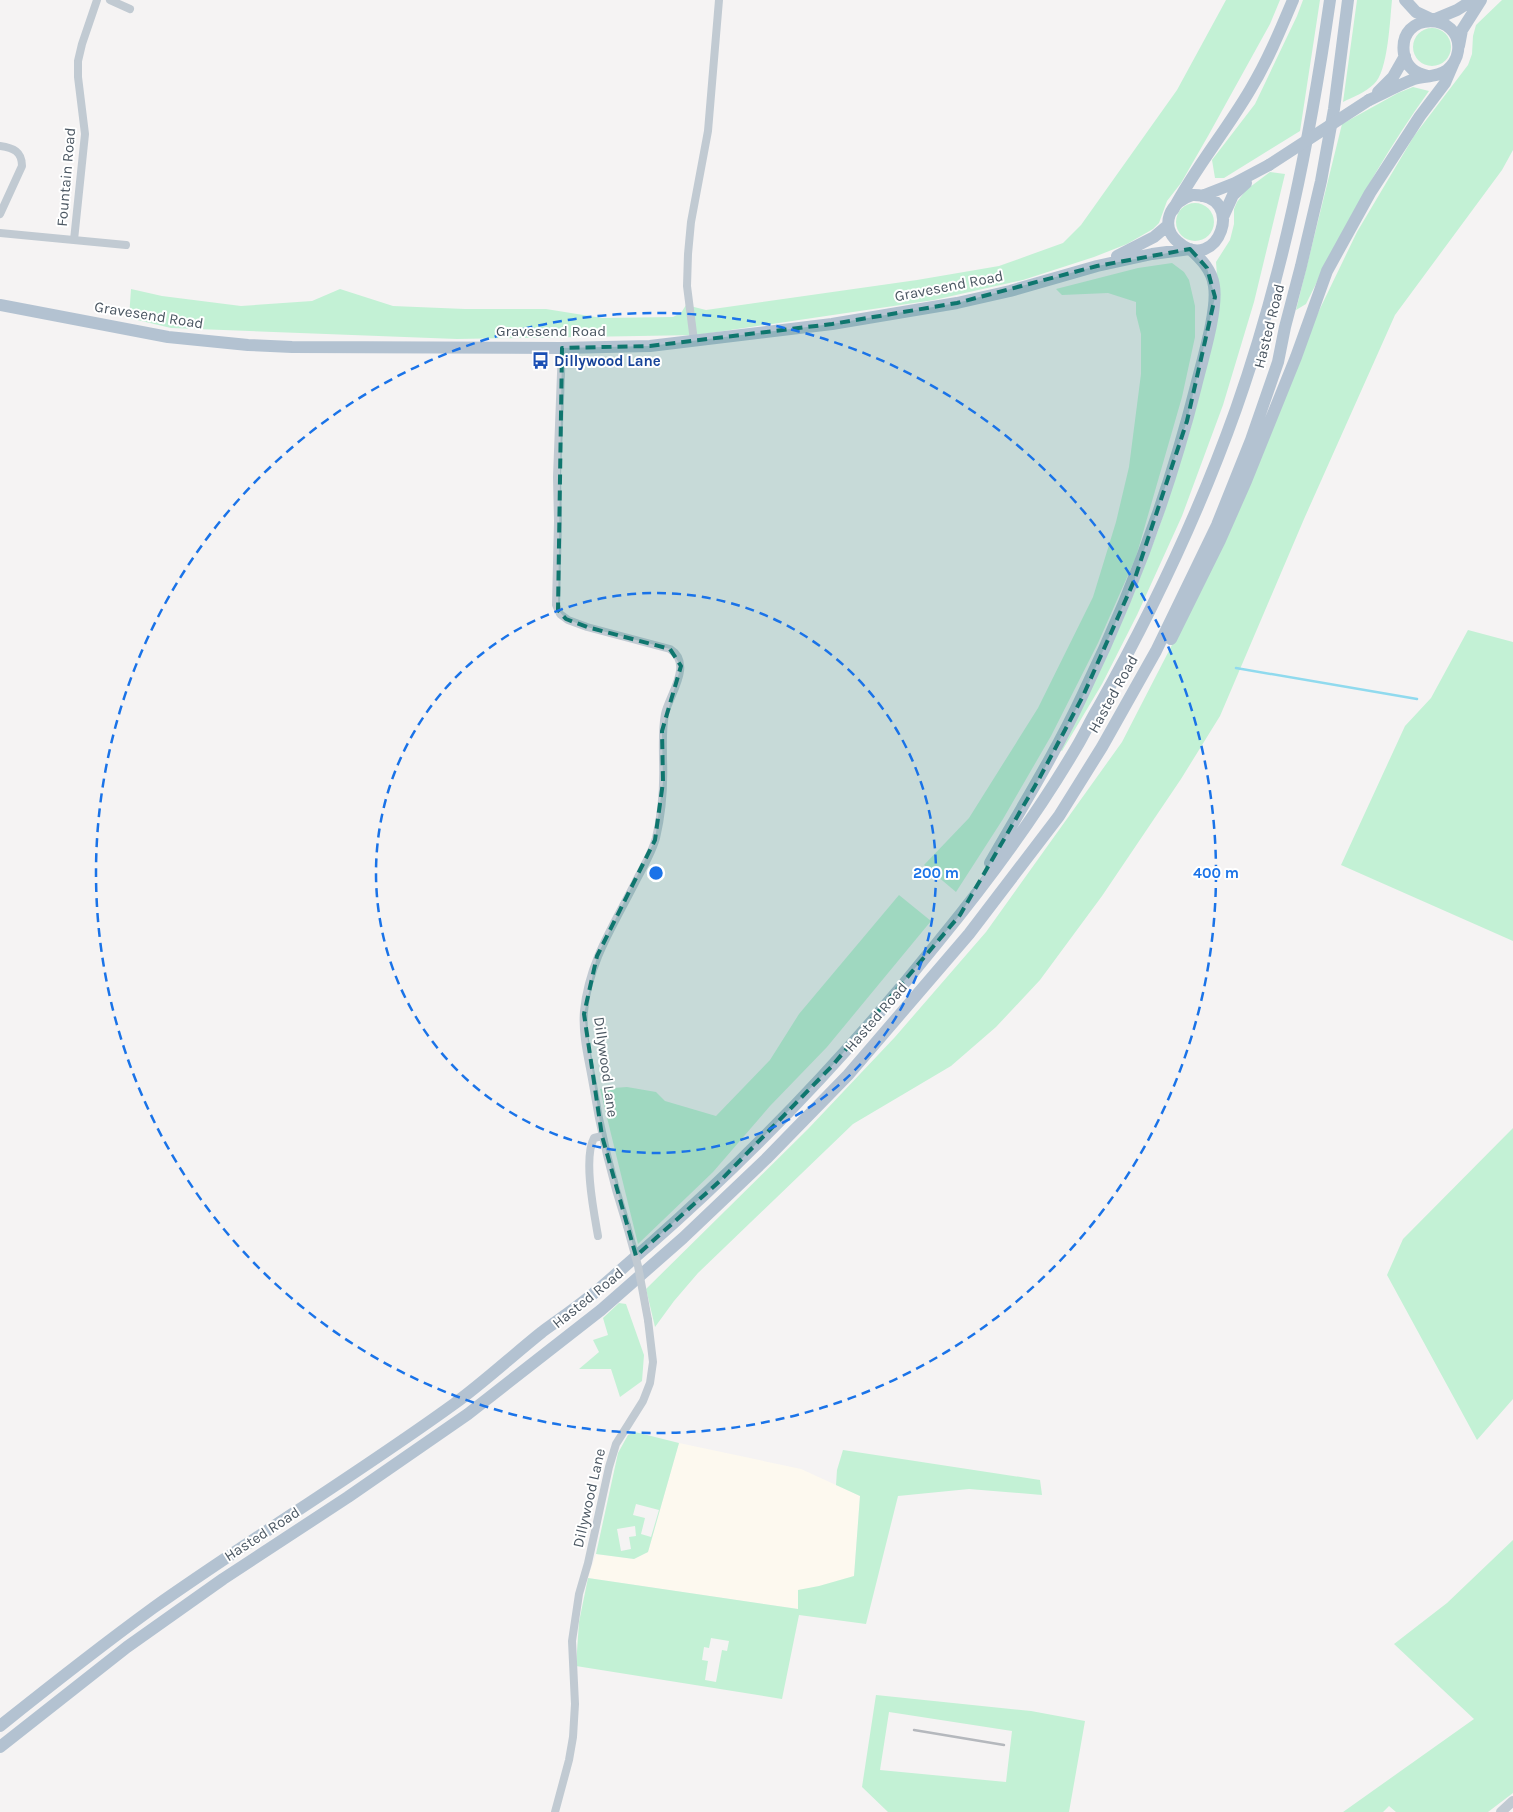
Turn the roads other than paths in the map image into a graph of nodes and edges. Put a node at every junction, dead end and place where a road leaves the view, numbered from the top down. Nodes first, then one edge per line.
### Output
1 (97, 0) edge
2 (110, 0) edge
3 (719, 0) edge
4 (1293, 0) edge
5 (1330, 0) edge
6 (1348, 0) edge
7 (1405, 0) edge
8 (1472, 0) edge
9 (1482, 0) edge
10 (130, 9) dead end
11 (1433, 20) junction
12 (1458, 48) junction
13 (1405, 56) junction
14 (1454, 62) junction
15 (1428, 76) junction
16 (1369, 100) junction
17 (0, 146) edge
18 (1269, 165) junction
19 (1202, 196) junction
20 (1173, 210) junction
21 (0, 214) edge
22 (1223, 217) junction
23 (1167, 226) junction
24 (0, 233) edge
25 (74, 240) junction
26 (126, 245) dead end
27 (1190, 249) junction
28 (1097, 266) junction
29 (0, 305) edge
30 (694, 341) junction
31 (562, 348) junction
32 (1059, 816) junction
33 (960, 915) junction
34 (602, 1136) junction
35 (598, 1236) dead end
36 (0, 1726) edge
37 (0, 1747) edge
38 (1513, 1801) edge
39 (555, 1812) edge
40 (1501, 1812) edge

1 - 25 street, Fountain Road
2 - 10 street
3 - 30 street
4 - 20 main road
5 - 33 main road, Hasted Road
6 - 32 main road, Hasted Road
7 - 11 main road
8 - 11 main road
9 - 12 main road
11 - 12 main road
11 - 13 main road
12 - 14 main road
13 - 15 main road
13 - 16 main road
14 - 15 main road
14 - 32 main road
15 - 16 main road
16 - 18 main road, bridge
17 - 21 street
18 - 19 main road
18 - 22 main road
19 - 20 main road
19 - 22 main road
20 - 23 main road
22 - 27 main road
23 - 27 main road
23 - 28 main road, Gravesend Road
24 - 25 street
25 - 26 street
27 - 28 main road, Gravesend Road
27 - 33 main road
28 - 30 main road, Gravesend Road
29 - 31 main road, Gravesend Road
30 - 31 main road, Gravesend Road
31 - 34 street, Dillywood Lane
32 - 37 main road, Hasted Road
33 - 36 main road, Hasted Road
34 - 35 street
34 - 39 street, Dillywood Lane, bridge
38 - 40 street

